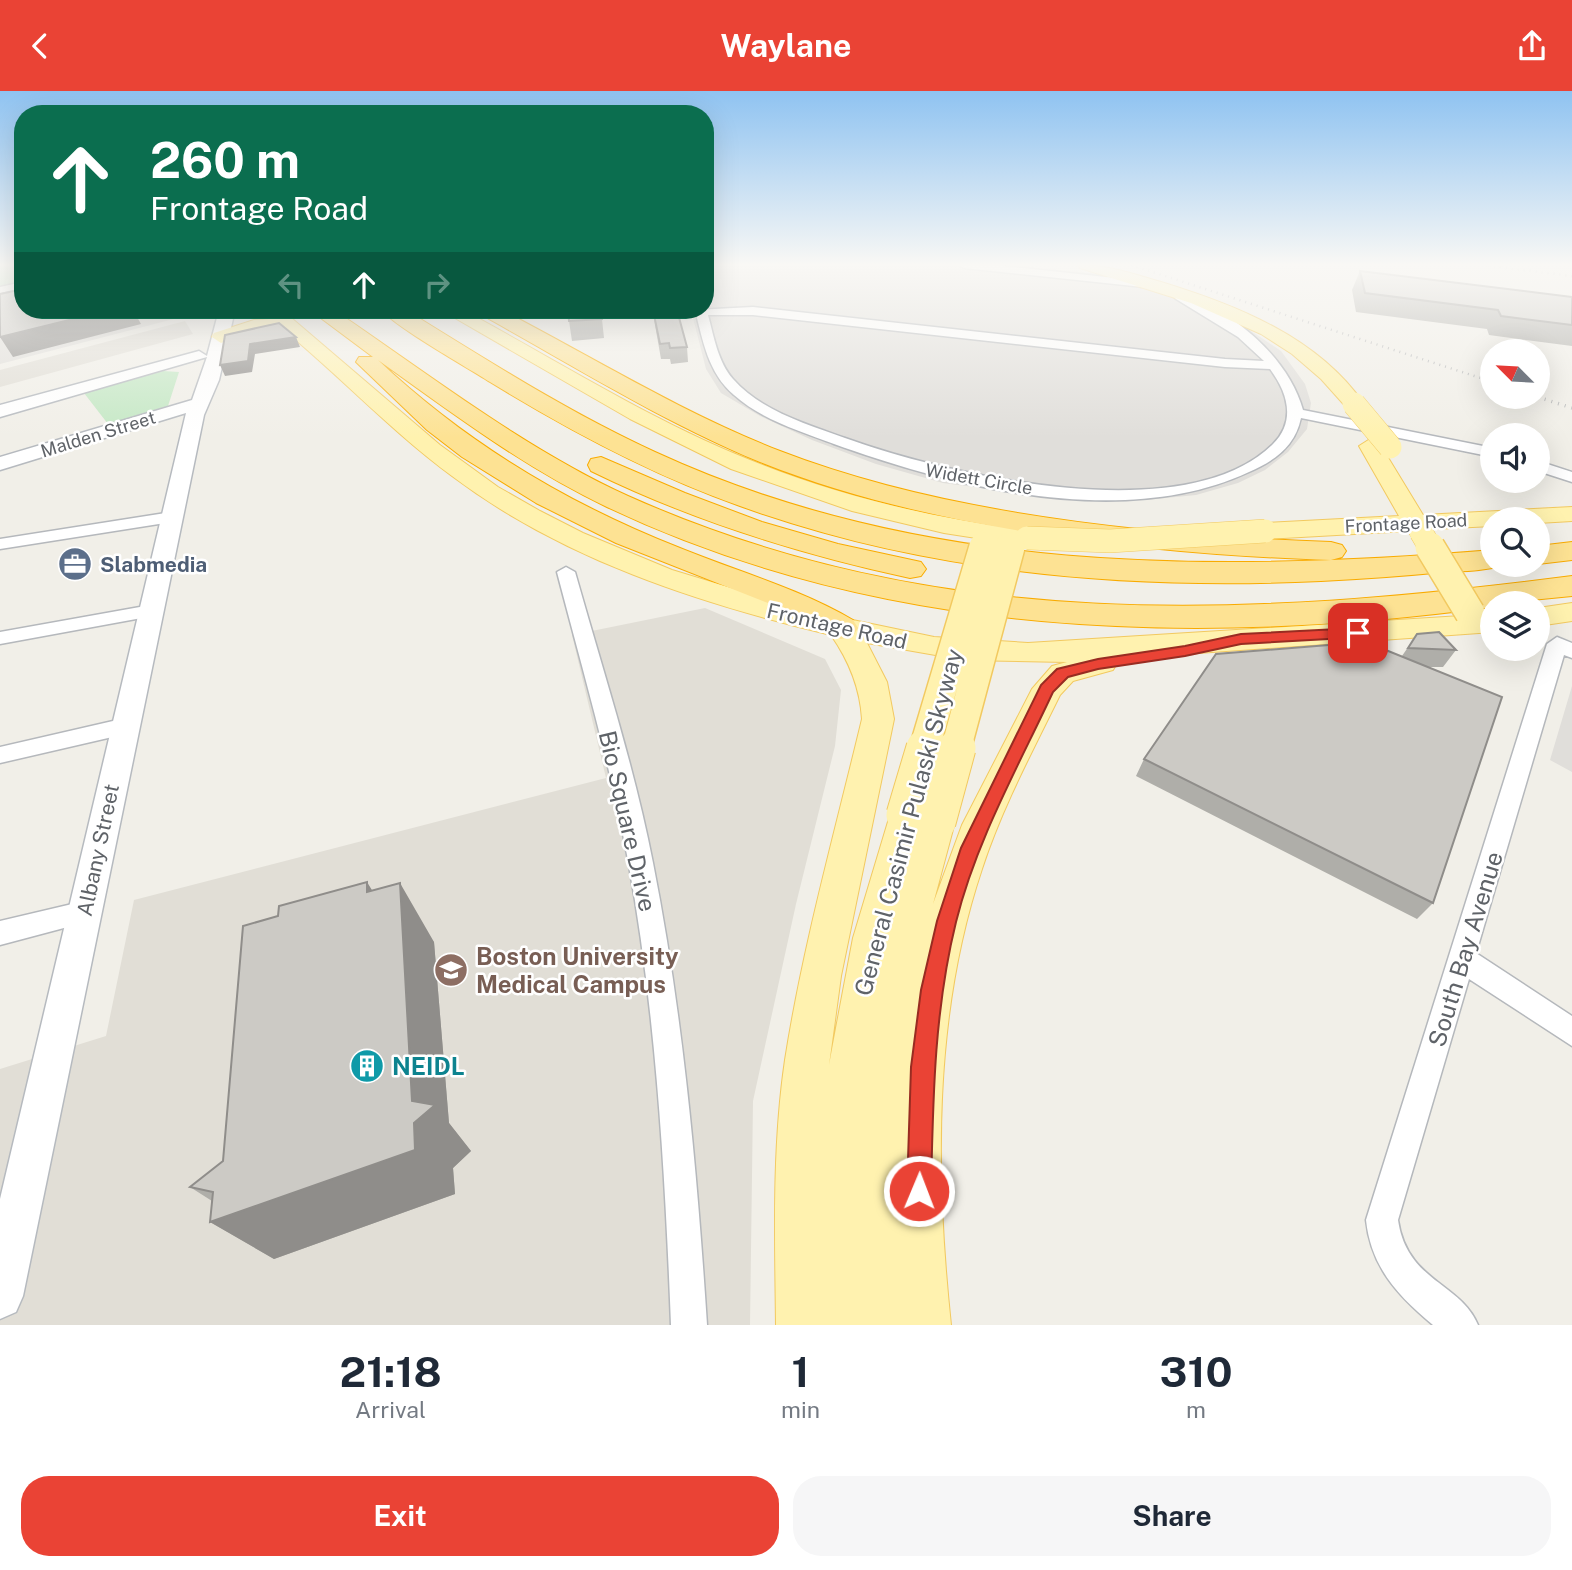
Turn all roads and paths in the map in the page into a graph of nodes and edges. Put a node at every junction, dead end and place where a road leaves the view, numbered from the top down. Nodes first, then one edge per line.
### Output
1 (208, 323) edge
2 (224, 323) edge
3 (262, 323) edge
4 (287, 323) edge
5 (348, 323) edge
6 (356, 323) edge
7 (361, 323) edge
8 (412, 323) edge
9 (444, 323) edge
10 (473, 323) edge
11 (511, 323) edge
12 (706, 323) edge
13 (858, 323) edge
14 (1226, 323) edge
15 (1251, 323) edge
16 (221, 337) junction
17 (199, 356) junction
18 (1275, 365) junction
19 (651, 397) joint
20 (197, 404) junction
21 (1296, 410) junction
22 (0, 411) edge
23 (1480, 450) edge
24 (0, 464) edge
25 (1550, 469) edge
26 (1572, 477) edge
27 (1572, 514) edge
28 (900, 515) junction
29 (172, 517) junction
30 (841, 527) junction
31 (1429, 527) junction
32 (1005, 538) junction
33 (0, 544) edge
34 (1480, 551) edge
35 (1480, 560) edge
36 (566, 572) dead end
37 (1572, 586) edge
38 (1480, 610) edge
39 (151, 611) junction
40 (1572, 612) edge
41 (1550, 615) edge
42 (1480, 617) edge
43 (841, 628) junction
44 (0, 638) edge
45 (1241, 639) junction
46 (1564, 648) edge
47 (126, 726) junction
48 (0, 755) edge
49 (921, 818) junction
50 (85, 912) junction
51 (0, 933) edge
52 (1462, 959) junction
53 (1572, 1031) edge
54 (11, 1199) edge
55 (0, 1296) edge
56 (689, 1325) edge
57 (802, 1325) edge
58 (840, 1325) edge
59 (891, 1325) edge
60 (925, 1325) edge
61 (1460, 1325) edge

1 - 17 main road, Albany Street
2 - 16 main road, Albany Street
3 - 16 main road
4 - 43 main road, Frontage Road
5 - 43 highway
6 - 37 highway
7 - 30 highway
8 - 30 highway
9 - 28 highway
10 - 28 main road, Frontage Road
11 - 19 highway
12 - 21 street, Widett Circle
13 - 18 street
14 - 18 street
15 - 31 main road
16 - 20 main road, Albany Street
17 - 20 main road, Albany Street
17 - 22 main road
18 - 21 street
19 - 34 highway
20 - 24 main road, Malden Street
20 - 29 main road, Albany Street
21 - 23 street
25 - 26 street
27 - 31 main road, Frontage Road
28 - 32 main road, Frontage Road
29 - 33 street
29 - 39 main road, Albany Street
30 - 35 highway
31 - 32 main road, Frontage Road, bridge
31 - 38 main road, bridge
32 - 49 main road, General Casimir Pulaski Skyway, bridge
36 - 56 street, Bio Square Drive
39 - 44 street
39 - 47 main road, Albany Street
40 - 41 main road
42 - 45 main road, Frontage Road
43 - 45 main road, Frontage Road
43 - 57 main road
45 - 60 main road
46 - 52 street, South Bay Avenue
47 - 48 street
47 - 50 main road, Albany Street
49 - 58 main road, General Casimir Pulaski Skyway
49 - 59 main road, General Casimir Pulaski Skyway
50 - 51 street
50 - 54 main road, Albany Street
52 - 53 street
52 - 61 street, South Bay Avenue
54 - 55 main road, Albany Street

